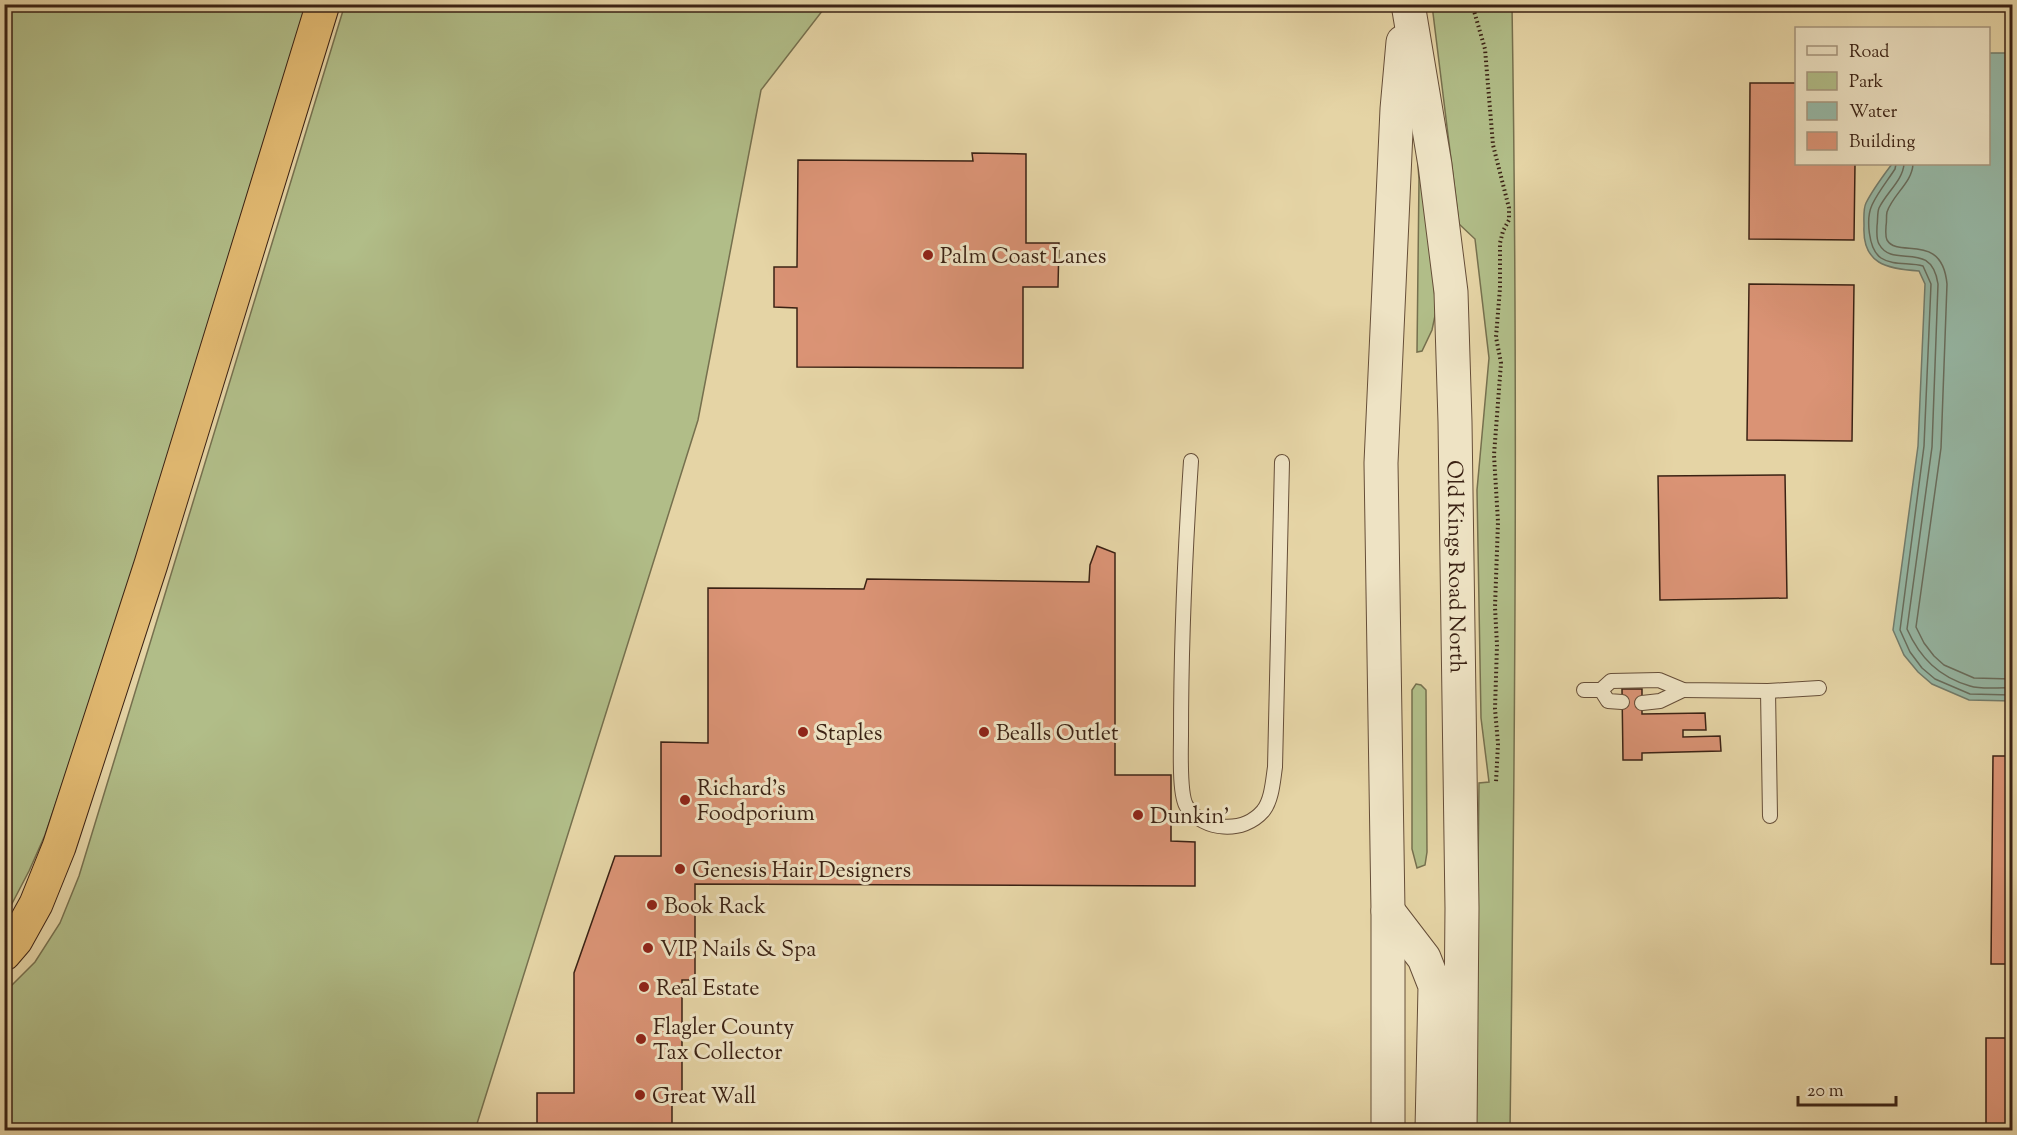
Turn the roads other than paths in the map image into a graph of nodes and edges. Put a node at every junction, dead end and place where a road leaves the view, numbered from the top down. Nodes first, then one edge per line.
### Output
1 (323, 4) edge
2 (1407, 4) edge
3 (1191, 461) dead end
4 (1282, 462) dead end
5 (1819, 688) dead end
6 (1584, 690) dead end
7 (1601, 690) junction
8 (1683, 690) junction
9 (1768, 691) junction
10 (1622, 702) dead end
11 (1642, 703) dead end
12 (1770, 816) dead end
13 (1388, 912) junction
14 (4, 954) edge
15 (1388, 1131) edge
16 (1432, 1131) edge
17 (1460, 1131) edge

1 - 14 highway
2 - 13 street, Old Kings Road North
2 - 17 street, Old Kings Road North
3 - 4 lane
5 - 9 lane
6 - 7 lane
7 - 8 lane
7 - 10 lane
8 - 9 lane
8 - 11 lane
9 - 12 lane
13 - 15 street, Old Kings Road North
13 - 16 street

